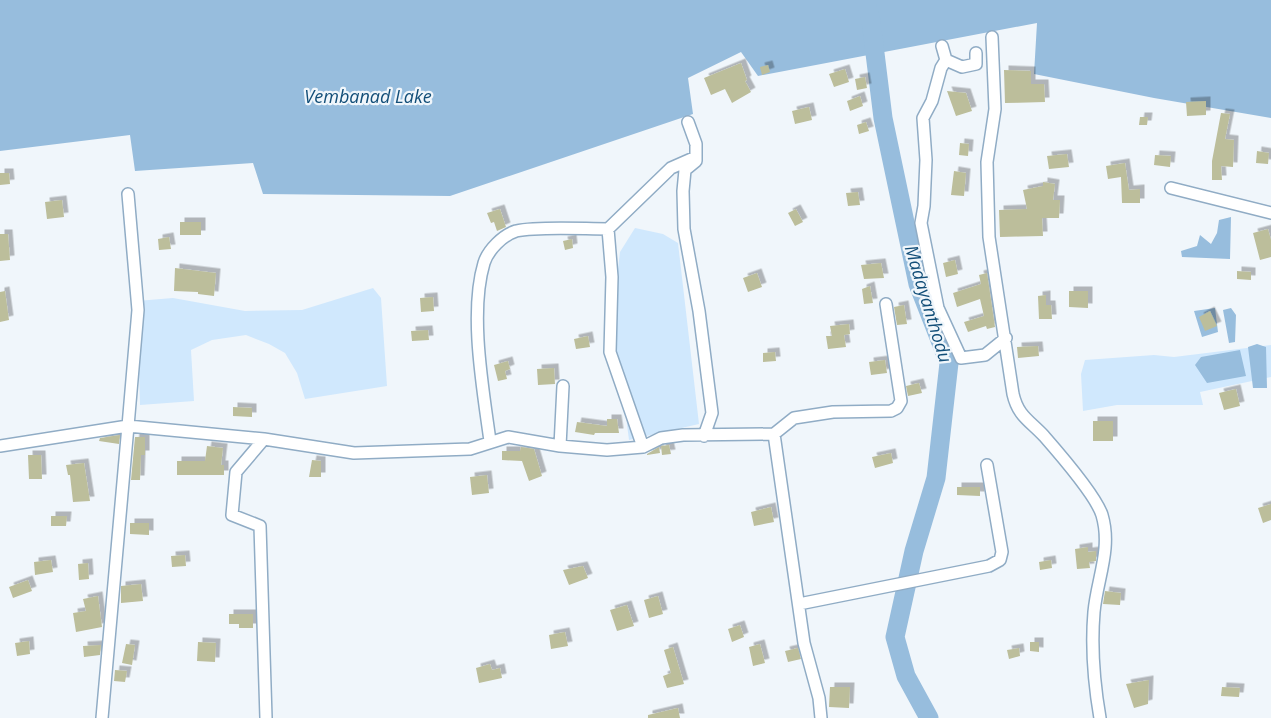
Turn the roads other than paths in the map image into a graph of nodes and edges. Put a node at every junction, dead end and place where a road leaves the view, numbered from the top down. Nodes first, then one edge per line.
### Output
1 (992, 37) dead end
2 (942, 46) dead end
3 (976, 53) dead end
4 (946, 60) junction
5 (688, 122) dead end
6 (696, 157) junction
7 (1171, 188) dead end
8 (128, 194) dead end
9 (1271, 213) edge
10 (608, 229) junction
11 (886, 304) dead end
12 (1006, 338) junction
13 (563, 386) dead end
14 (128, 426) junction
15 (774, 434) junction
16 (704, 436) junction
17 (264, 439) junction
18 (490, 442) junction
19 (0, 446) edge
20 (560, 446) junction
21 (642, 447) junction
22 (986, 465) dead end
23 (799, 604) junction
24 (102, 718) edge
25 (266, 718) edge
26 (821, 718) edge
27 (1100, 718) edge

1 - 12 street
2 - 4 street
3 - 4 street
4 - 12 street
5 - 6 street
6 - 10 street
6 - 16 street
7 - 9 street
8 - 14 street
10 - 18 street
10 - 21 street
11 - 15 street
12 - 27 street
13 - 20 street
14 - 17 street
14 - 19 street
14 - 24 street
15 - 16 street
15 - 23 street
16 - 21 street
17 - 18 street
17 - 25 street
18 - 20 street
20 - 21 street
22 - 23 street
23 - 26 street

